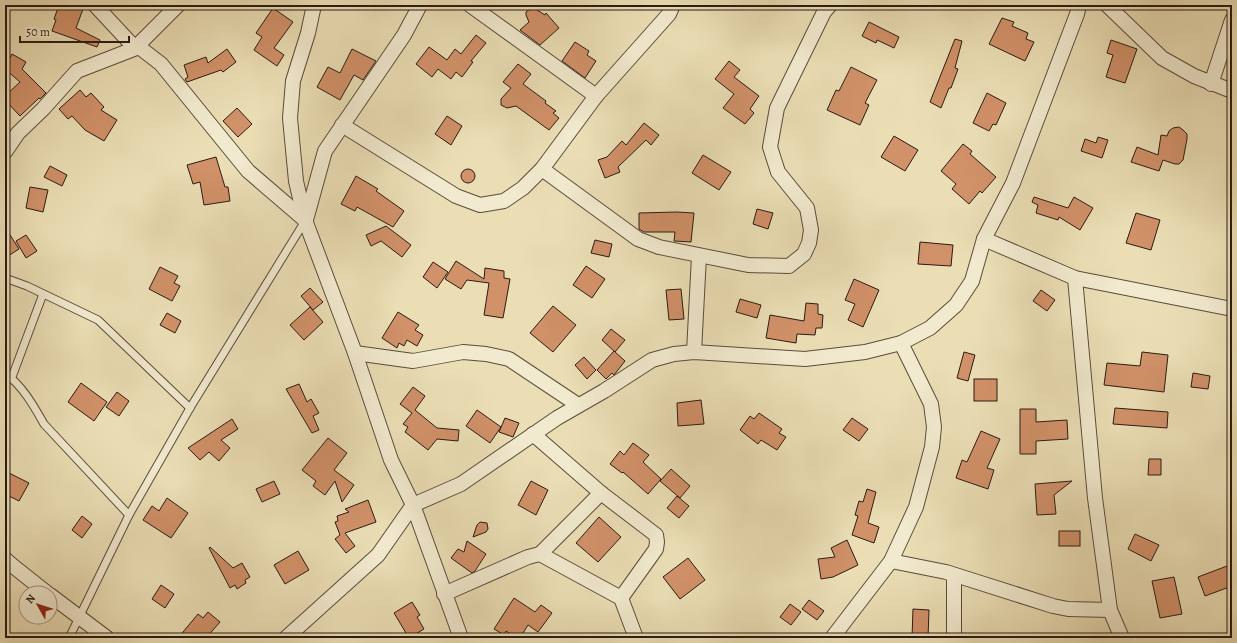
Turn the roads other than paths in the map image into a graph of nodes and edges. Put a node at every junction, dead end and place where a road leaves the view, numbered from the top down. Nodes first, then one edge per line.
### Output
1 (95, 5) edge
2 (178, 5) edge
3 (314, 5) edge
4 (420, 5) edge
5 (470, 5) edge
6 (673, 5) edge
7 (830, 5) edge
8 (1079, 5) edge
9 (1107, 5) edge
10 (1232, 20) edge
11 (135, 48) junction
12 (1211, 84) junction
13 (1232, 91) edge
14 (596, 96) junction
15 (342, 125) junction
16 (12, 134) edge
17 (5, 152) edge
18 (542, 169) junction
19 (305, 220) junction
20 (984, 238) junction
21 (699, 256) junction
22 (5, 278) edge
23 (1075, 278) junction
24 (43, 294) junction
25 (1232, 309) edge
26 (901, 343) junction
27 (694, 352) junction
28 (355, 353) junction
29 (8, 375) edge
30 (578, 406) junction
31 (190, 408) junction
32 (533, 434) junction
33 (601, 493) junction
34 (413, 505) junction
35 (129, 515) junction
36 (540, 554) junction
37 (5, 559) edge
38 (891, 561) junction
39 (954, 575) junction
40 (37, 585) edge
41 (444, 594) junction
42 (621, 598) junction
43 (58, 601) edge
44 (1110, 610) junction
45 (79, 618) junction
46 (69, 638) edge
47 (107, 638) edge
48 (286, 638) edge
49 (461, 638) edge
50 (636, 638) edge
51 (832, 638) edge
52 (954, 638) edge
53 (1122, 638) edge

1 - 11 street
2 - 11 street
3 - 19 street
4 - 15 street
5 - 14 street
6 - 14 street
7 - 21 street
8 - 20 street
9 - 12 street
10 - 12 street
11 - 16 street
11 - 19 street
12 - 13 street
14 - 18 street
15 - 18 street
15 - 19 street
16 - 17 street
18 - 21 street
19 - 28 street
19 - 31 lane
20 - 23 street
20 - 26 street
21 - 27 street
22 - 24 lane
23 - 25 street
23 - 44 street
24 - 29 lane
24 - 31 lane
26 - 27 street
26 - 38 street
27 - 30 street
28 - 30 street
28 - 34 street
29 - 35 lane
30 - 32 street
31 - 35 lane
32 - 33 street
32 - 34 street
33 - 36 street
33 - 42 street
34 - 41 street
34 - 48 street
35 - 45 lane
36 - 41 street
36 - 42 street
37 - 40 street
38 - 39 street
38 - 51 street
39 - 44 street
39 - 52 street
41 - 49 street
42 - 50 street
43 - 45 street
44 - 53 street
45 - 46 lane
45 - 47 street

